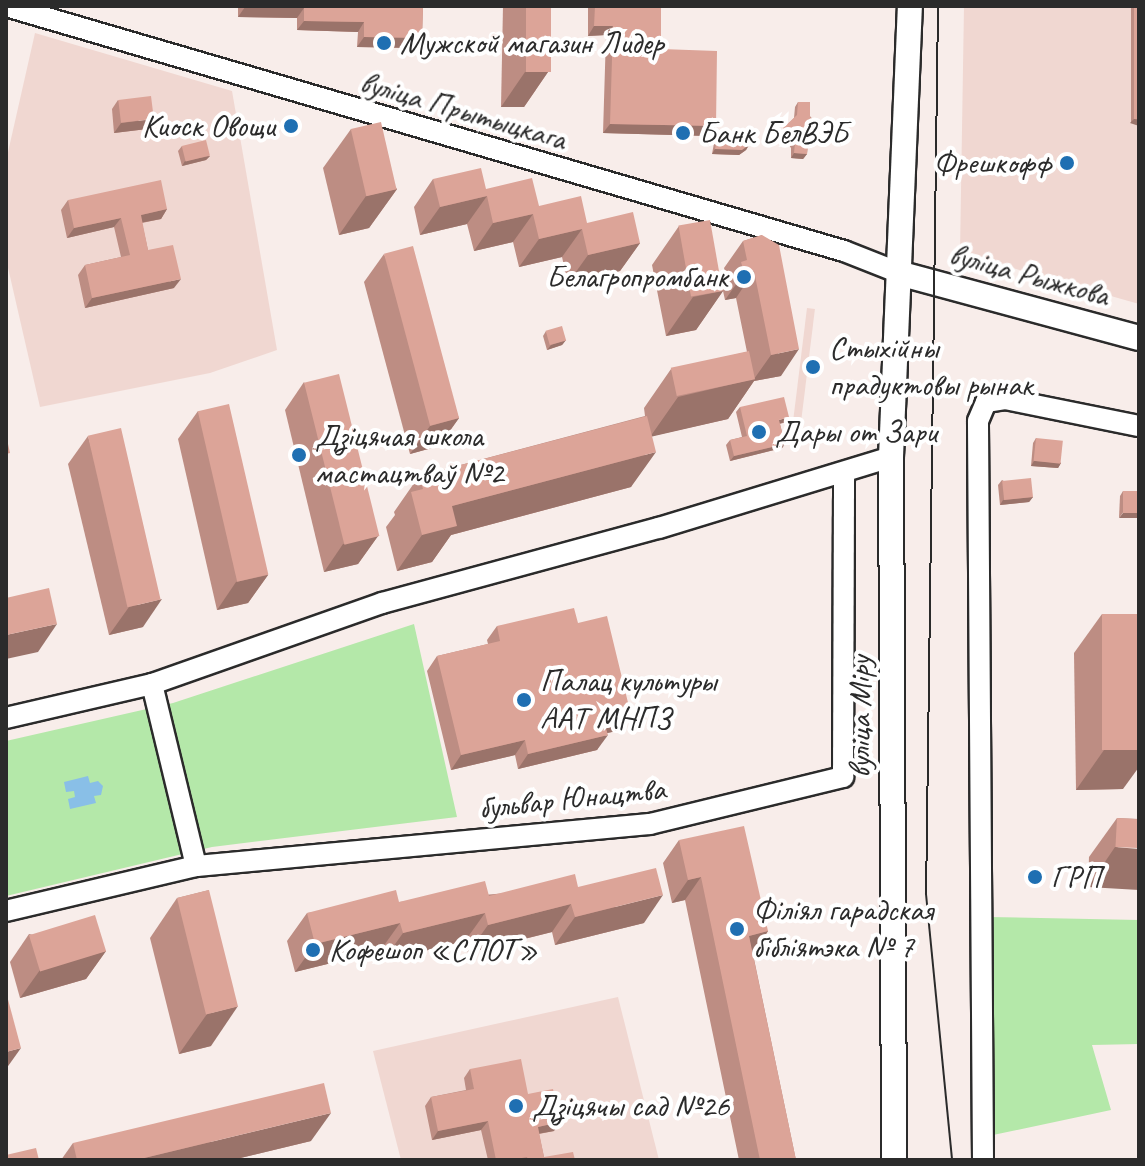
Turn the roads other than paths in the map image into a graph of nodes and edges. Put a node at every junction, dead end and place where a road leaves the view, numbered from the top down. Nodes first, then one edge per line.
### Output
1 (6, 6) edge
2 (910, 6) edge
3 (902, 274) junction
4 (1139, 338) edge
5 (1139, 426) edge
6 (891, 457) junction
7 (844, 473) junction
8 (152, 684) junction
9 (6, 718) edge
10 (196, 866) junction
11 (6, 911) edge
12 (894, 1160) edge
13 (983, 1160) edge

1 - 3 street, вуліца Прытыцкага
2 - 3 main road, вуліца Міру
3 - 4 main road, вуліца Рыжкова
3 - 6 main road, вуліца Міру
5 - 13 street
6 - 7 street
6 - 12 main road, вуліца Міру
7 - 8 street
7 - 10 street, бульвар Юнацтва
8 - 9 street
8 - 10 street
10 - 11 street, бульвар Юнацтва

